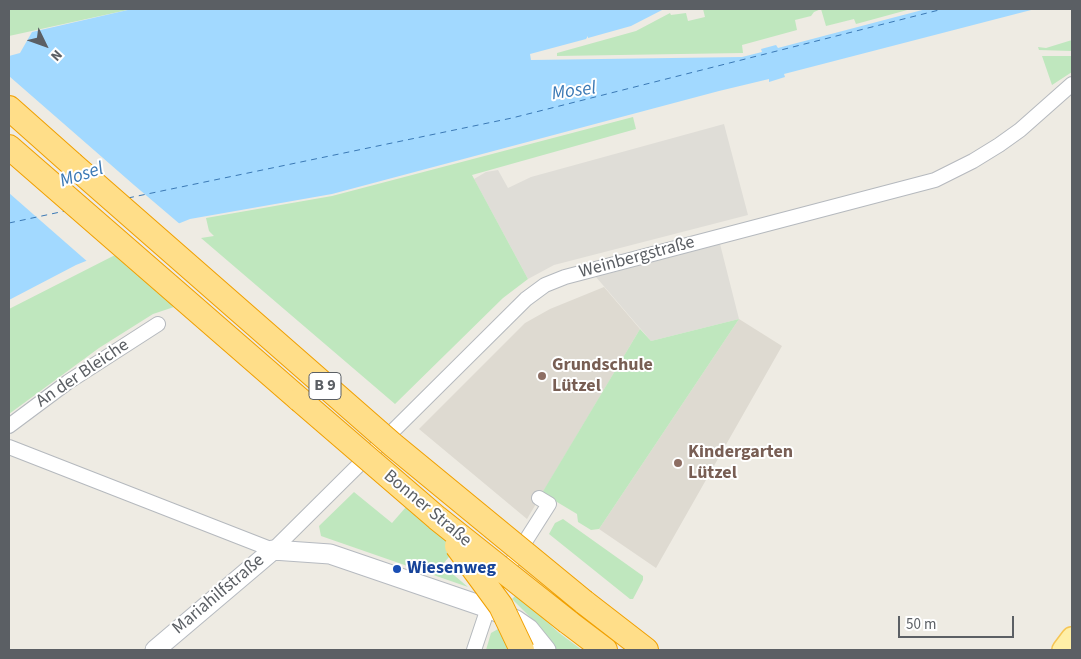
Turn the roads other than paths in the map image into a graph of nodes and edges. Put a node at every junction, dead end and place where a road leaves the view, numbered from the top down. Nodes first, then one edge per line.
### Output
1 (1072, 84) edge
2 (9, 108) edge
3 (9, 147) edge
4 (158, 324) dead end
5 (9, 426) edge
6 (9, 447) edge
7 (539, 498) dead end
8 (437, 518) junction
9 (273, 550) junction
10 (488, 608) junction
11 (1072, 638) edge
12 (638, 644) edge
13 (155, 650) edge
14 (474, 650) edge
15 (522, 650) edge
16 (546, 650) edge
17 (605, 650) edge
18 (655, 650) edge
19 (1063, 650) edge

1 - 9 street, Weinbergstraße
2 - 12 highway, B 9, bridge
3 - 8 highway, Bonner Straße / B 9, bridge
4 - 5 street, An der Bleiche
6 - 9 street
7 - 10 street
8 - 15 highway, bridge
8 - 17 highway, Bonner Straße / B 9, bridge
9 - 10 street, Mariahilfstraße
9 - 13 street, Mariahilfstraße
10 - 14 street
10 - 16 street, Mariahilfstraße
11 - 19 main road
12 - 18 highway

